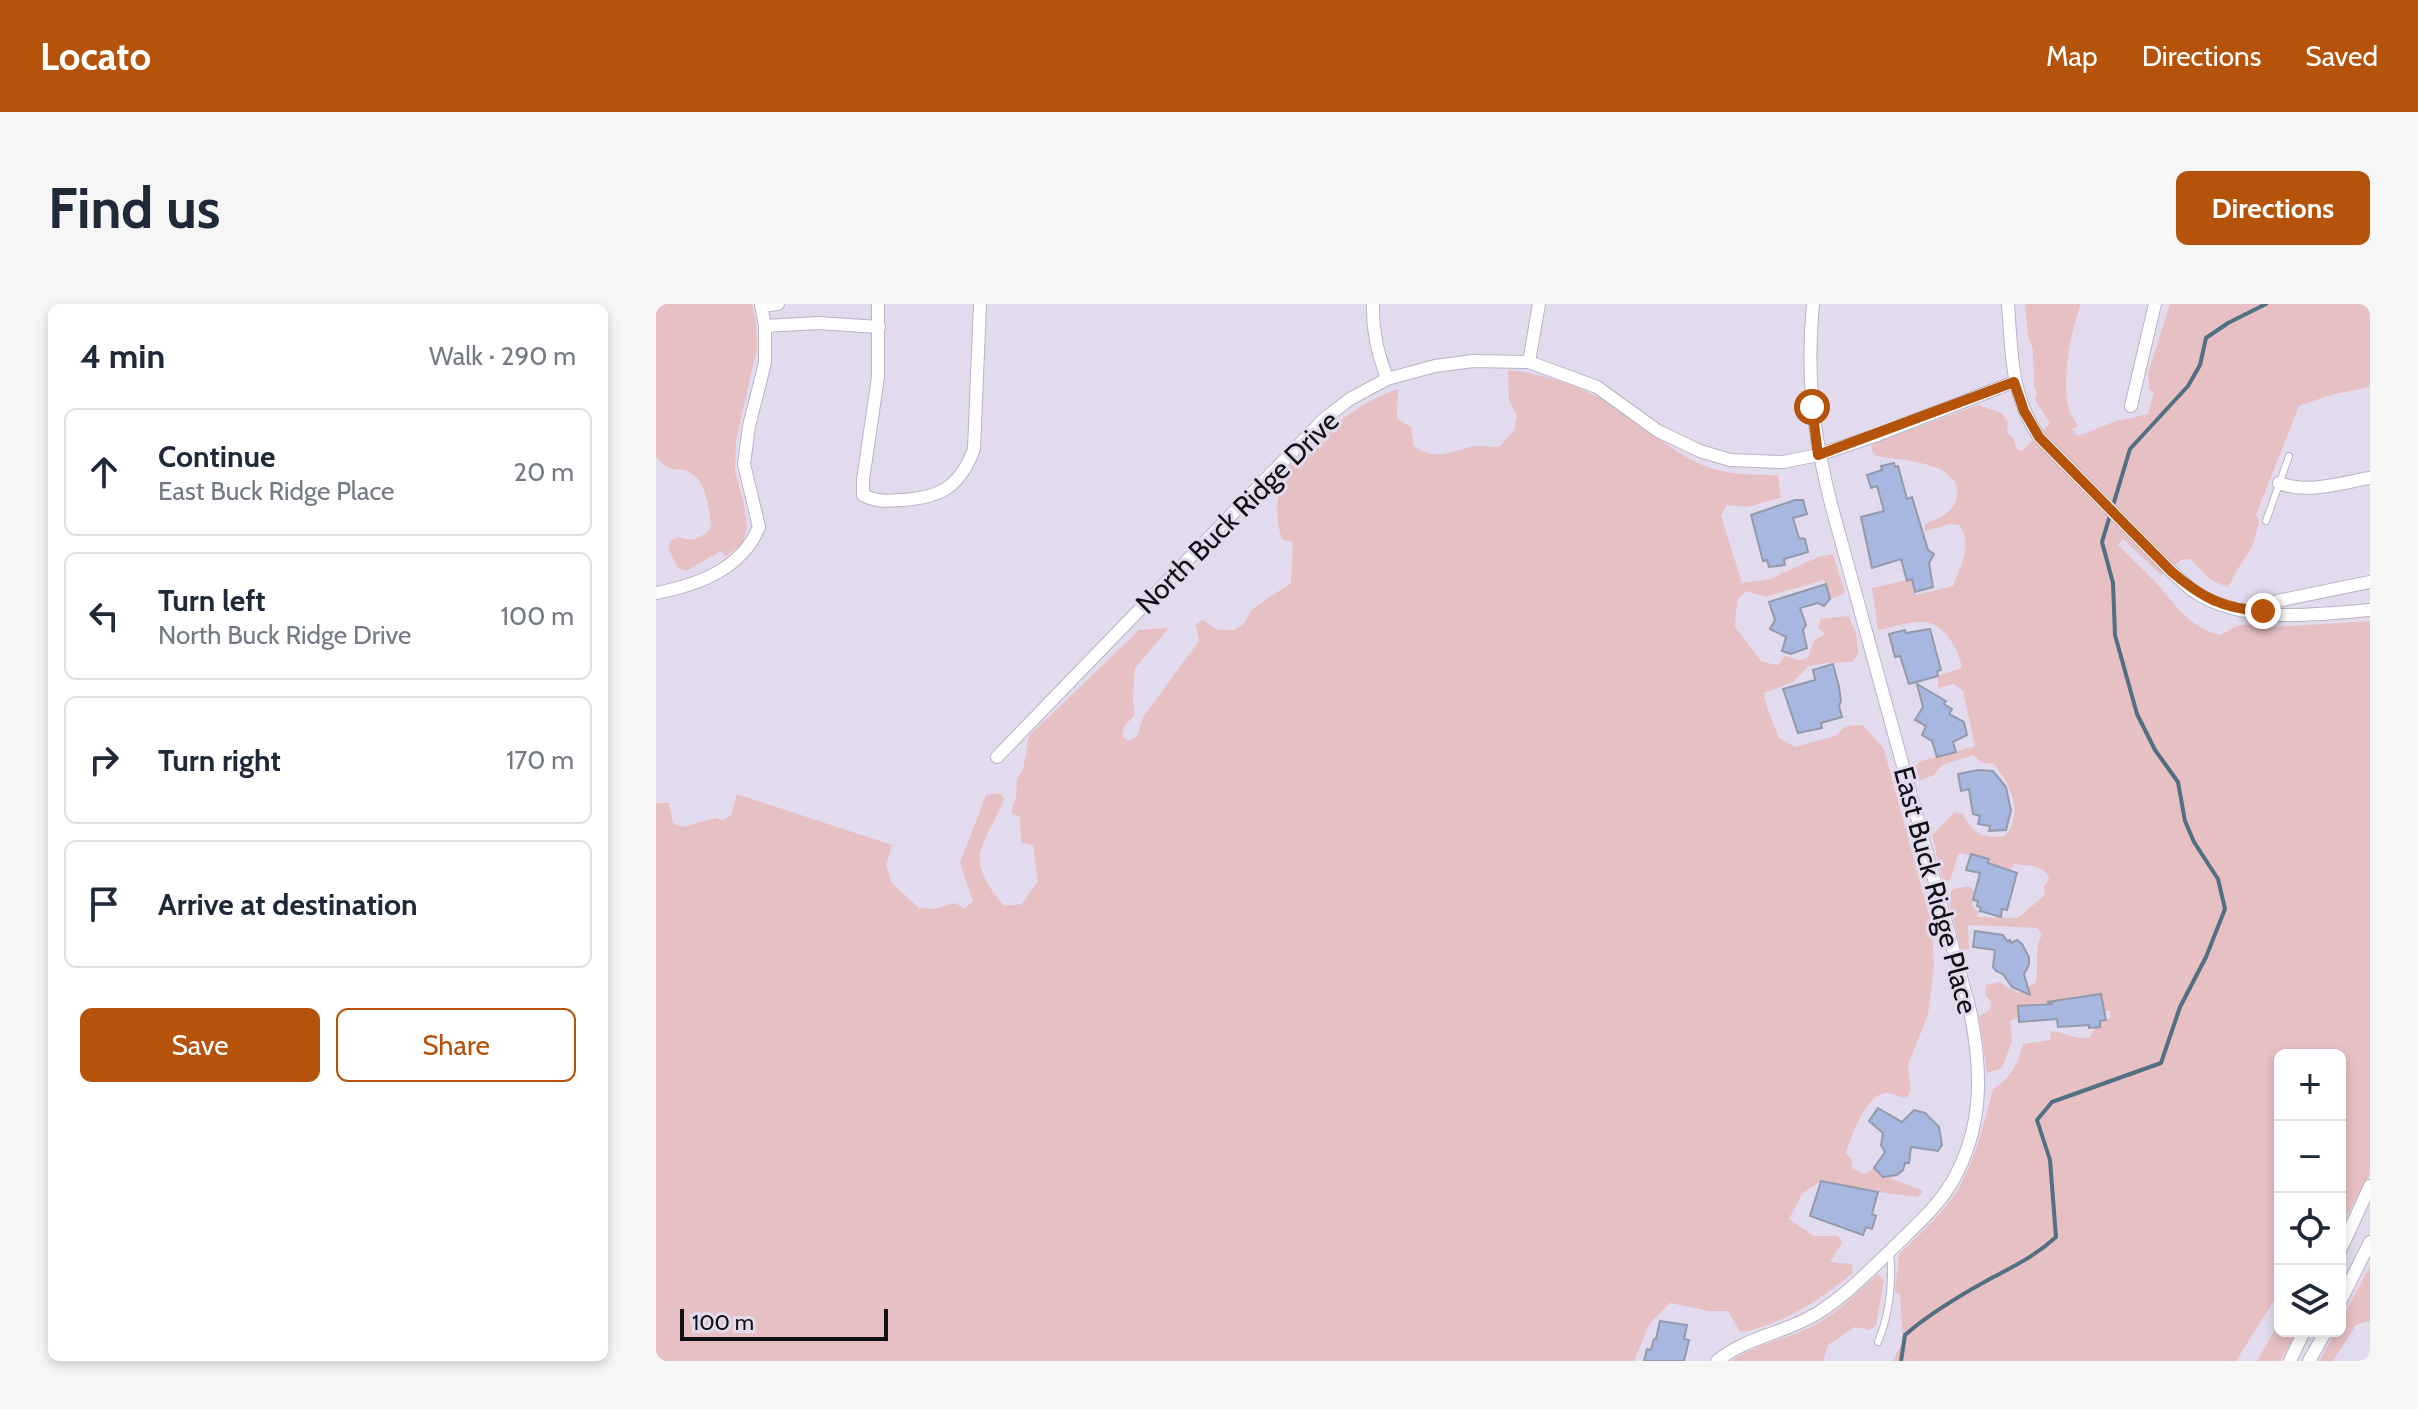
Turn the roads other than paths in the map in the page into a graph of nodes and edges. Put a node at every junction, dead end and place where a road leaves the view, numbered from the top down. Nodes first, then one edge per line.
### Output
1 (778, 304) edge
2 (878, 304) edge
3 (980, 304) edge
4 (1373, 304) edge
5 (1539, 304) edge
6 (1813, 304) edge
7 (2008, 304) edge
8 (2155, 304) edge
9 (761, 305) edge
10 (765, 326) junction
11 (879, 327) junction
12 (1529, 362) junction
13 (1387, 379) junction
14 (2014, 382) junction
15 (2131, 406) dead end
16 (1818, 455) junction
17 (2289, 456) dead end
18 (2370, 478) edge
19 (2279, 483) junction
20 (2266, 521) dead end
21 (759, 527) junction
22 (774, 530) dead end
23 (2370, 582) edge
24 (656, 593) edge
25 (2370, 610) edge
26 (2263, 611) junction
27 (997, 757) dead end
28 (2370, 1186) edge
29 (2346, 1238) edge
30 (2370, 1242) edge
31 (1890, 1251) junction
32 (2346, 1290) edge
33 (2301, 1337) edge
34 (2323, 1337) edge
35 (1878, 1342) dead end
36 (1717, 1361) edge
37 (2290, 1361) edge
38 (2309, 1361) edge

1 - 9 street
2 - 11 street
3 - 11 street
4 - 13 street
5 - 12 street
6 - 16 street, East Buck Ridge Place
7 - 14 street
8 - 15 street
9 - 10 street
10 - 11 street
10 - 21 street
12 - 13 street, North Buck Ridge Drive
12 - 16 street, North Buck Ridge Drive
13 - 27 street, North Buck Ridge Drive
14 - 16 street, North Buck Ridge Drive
14 - 26 street
16 - 31 street, East Buck Ridge Place
17 - 19 lane
18 - 19 street
19 - 20 lane
21 - 22 street
21 - 24 street
23 - 26 street
25 - 26 street
28 - 29 street
30 - 32 street
31 - 35 lane
31 - 36 street, East Buck Ridge Place
33 - 37 street
34 - 38 street

